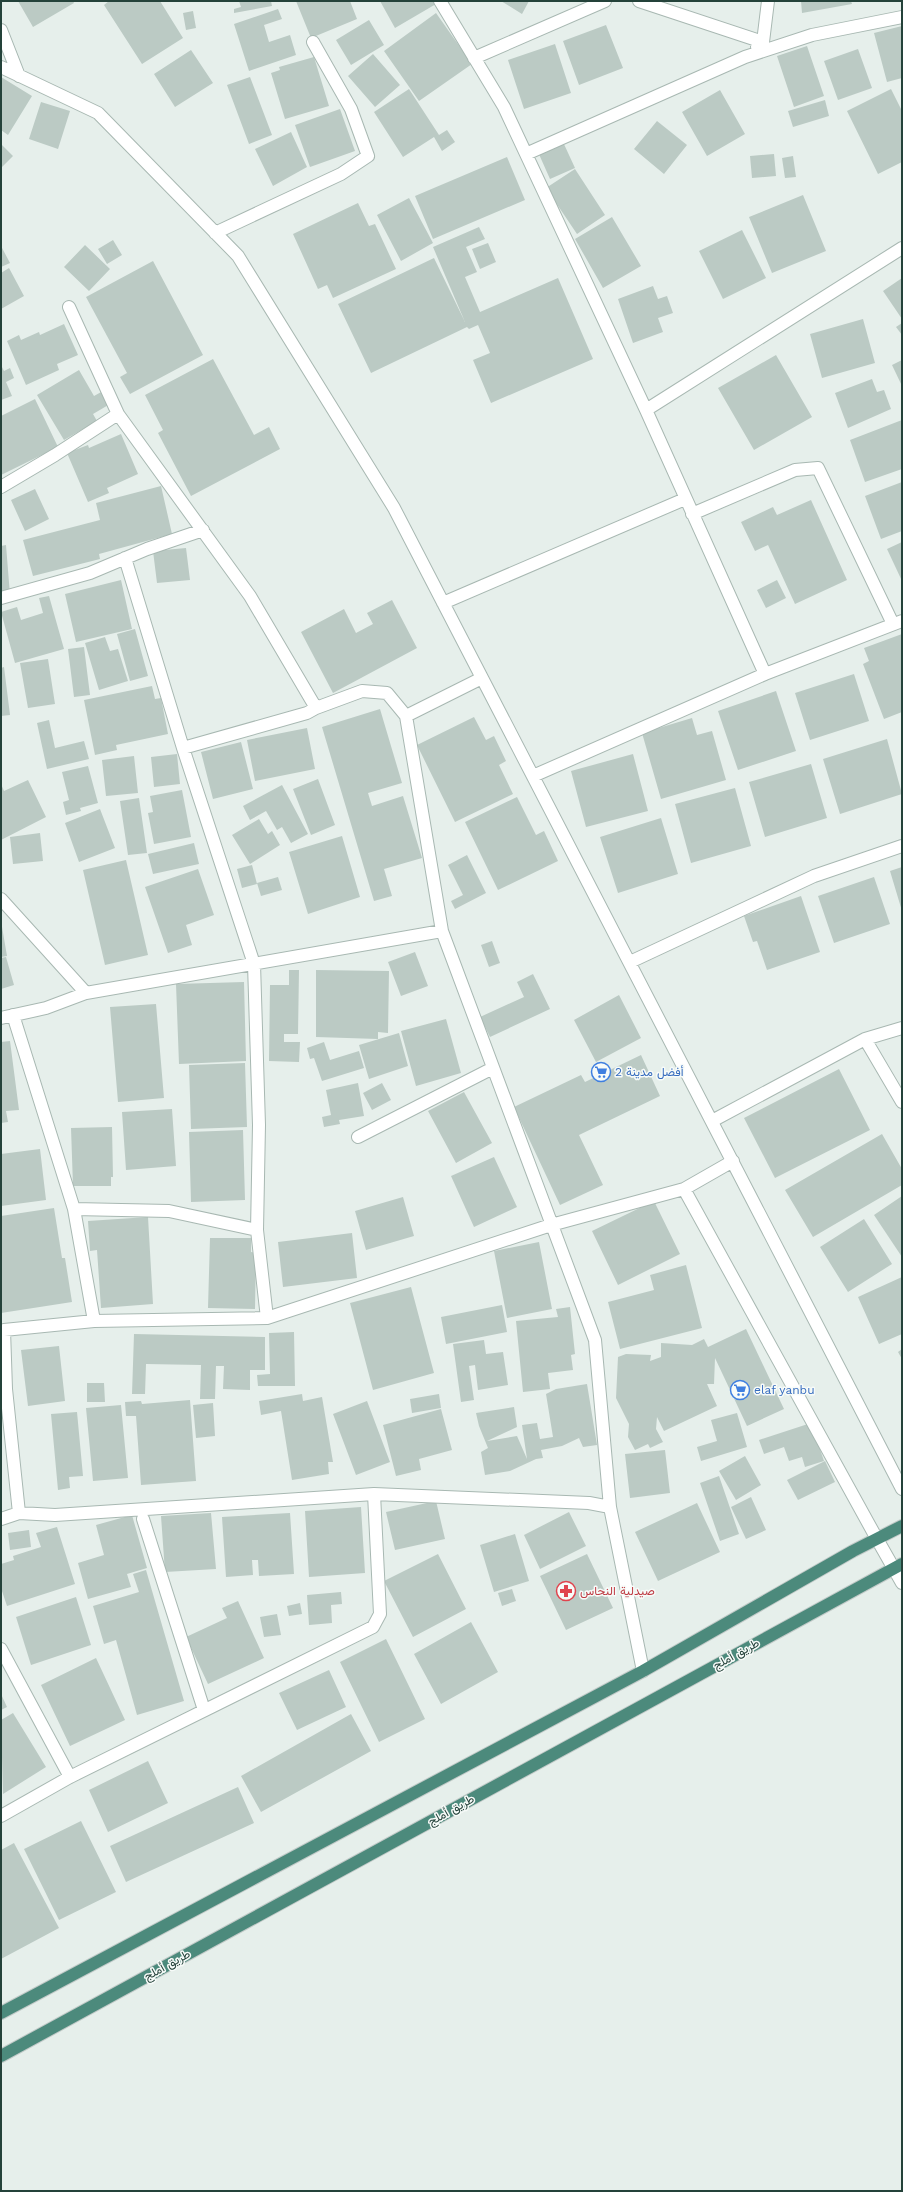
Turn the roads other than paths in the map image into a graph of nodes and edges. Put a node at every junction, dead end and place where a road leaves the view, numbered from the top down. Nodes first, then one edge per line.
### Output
1 (440, 1) edge
2 (605, 1) edge
3 (639, 1) edge
4 (768, 1) edge
5 (902, 16) edge
6 (1, 30) edge
7 (314, 42) dead end
8 (763, 42) junction
9 (745, 57) junction
10 (474, 58) junction
11 (1, 67) edge
12 (20, 76) junction
13 (526, 154) junction
14 (215, 233) junction
15 (902, 248) edge
16 (69, 307) dead end
17 (646, 410) junction
18 (118, 414) junction
19 (1, 487) edge
20 (685, 500) junction
21 (692, 514) junction
22 (203, 530) junction
23 (125, 558) junction
24 (1, 598) edge
25 (443, 603) junction
26 (898, 623) edge
27 (765, 674) junction
28 (482, 678) junction
29 (316, 708) junction
30 (406, 716) junction
31 (183, 748) junction
32 (533, 776) junction
33 (902, 846) edge
34 (1, 899) edge
35 (442, 931) junction
36 (630, 962) junction
37 (254, 964) junction
38 (86, 993) junction
39 (13, 1015) junction
40 (1, 1018) edge
41 (902, 1028) edge
42 (865, 1039) junction
43 (493, 1068) junction
44 (902, 1102) edge
45 (712, 1121) junction
46 (358, 1137) dead end
47 (733, 1161) junction
48 (684, 1189) junction
49 (74, 1209) junction
50 (552, 1225) junction
51 (257, 1230) junction
52 (267, 1318) junction
53 (94, 1321) junction
54 (4, 1389) edge
55 (902, 1489) edge
56 (374, 1494) junction
57 (610, 1507) junction
58 (19, 1513) junction
59 (1, 1519) edge
60 (143, 1519) dead end
61 (902, 1526) edge
62 (877, 1539) junction
63 (898, 1566) edge
64 (902, 1583) edge
65 (1, 1648) edge
66 (643, 1671) junction
67 (204, 1710) junction
68 (70, 1777) junction
69 (1, 1816) edge
70 (1, 2013) edge
71 (1, 2056) edge

1 - 10 street
2 - 10 street
3 - 8 street
4 - 8 street
5 - 9 street
6 - 12 street
7 - 14 street
8 - 9 street
9 - 13 street
10 - 13 street
11 - 12 street
12 - 14 street
13 - 17 street
14 - 25 street
15 - 17 street
16 - 18 street
17 - 20 street
18 - 19 street
18 - 22 street
20 - 21 street
20 - 25 street
21 - 26 street
21 - 27 street
22 - 23 street
22 - 29 street
23 - 24 street
23 - 31 street
25 - 28 street
26 - 27 street
27 - 32 street
28 - 30 street
28 - 32 street
29 - 30 street
29 - 31 street
30 - 35 street
31 - 37 street
32 - 36 street
33 - 36 street
34 - 38 street
35 - 37 street
35 - 43 street
36 - 45 street
37 - 38 street
37 - 51 street
38 - 39 street
39 - 40 street
39 - 49 street
41 - 42 street
42 - 44 street
42 - 45 street
43 - 46 street
43 - 50 street
45 - 47 street
47 - 48 street
47 - 55 street
48 - 50 street
48 - 62 street
49 - 51 street
49 - 53 street
50 - 52 street
50 - 57 street
51 - 52 street
52 - 53 street
53 - 54 street
54 - 58 street
56 - 57 street
56 - 58 street
56 - 67 street
57 - 66 street
58 - 59 street
60 - 67 street
61 - 62 highway
62 - 63 street
62 - 66 highway
63 - 64 street
63 - 71 highway, طريق أملج
65 - 68 street
66 - 70 highway
67 - 68 street
68 - 69 street

